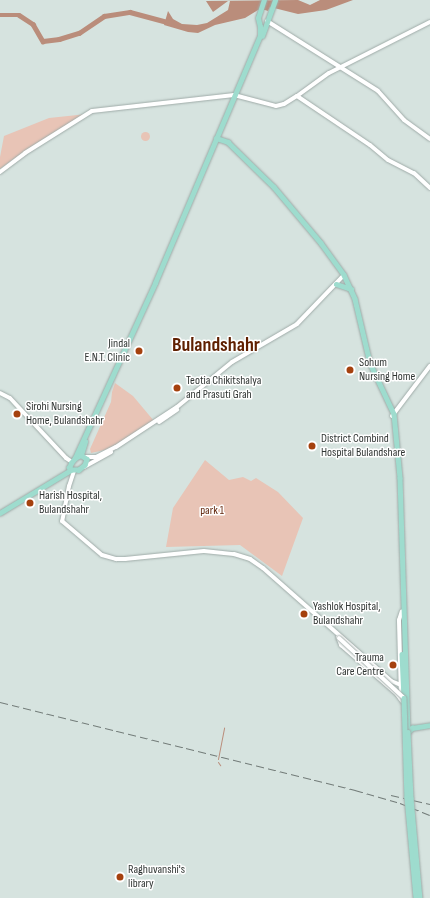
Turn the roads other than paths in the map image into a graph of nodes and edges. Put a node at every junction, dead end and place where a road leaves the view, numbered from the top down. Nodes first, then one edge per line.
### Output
1 (264, 0) edge
2 (275, 0) edge
3 (268, 18) junction
4 (430, 22) edge
5 (341, 67) junction
6 (235, 96) junction
7 (297, 96) junction
8 (217, 138) junction
9 (430, 139) edge
10 (0, 172) edge
11 (430, 188) edge
12 (344, 275) junction
13 (336, 284) junction
14 (351, 290) junction
15 (430, 366) edge
16 (0, 393) edge
17 (393, 415) junction
18 (84, 456) junction
19 (73, 460) junction
20 (83, 467) junction
21 (71, 470) junction
22 (0, 510) edge
23 (0, 513) edge
24 (402, 611) junction
25 (338, 637) junction
26 (401, 685) junction
27 (404, 698) junction
28 (430, 726) edge
29 (408, 732) junction
30 (416, 898) edge
31 (420, 898) edge

1 - 6 main road
2 - 3 main road
3 - 5 street
3 - 6 main road
4 - 5 street
5 - 7 street
5 - 9 street
6 - 7 street
6 - 8 main road
6 - 10 street
7 - 11 street
8 - 12 main road
8 - 18 main road
8 - 19 main road
12 - 13 street
12 - 14 main road
13 - 14 main road
13 - 18 street
13 - 20 street
14 - 17 main road
15 - 17 street
16 - 19 street
17 - 24 main road
17 - 29 main road
18 - 19 main road
18 - 20 main road
19 - 21 main road
20 - 21 main road
21 - 22 main road
21 - 23 main road
21 - 25 street
21 - 26 street
24 - 26 street
24 - 27 main road
25 - 26 street
25 - 27 street, bridge
27 - 30 main road, bridge
28 - 29 main road
29 - 31 main road, bridge

